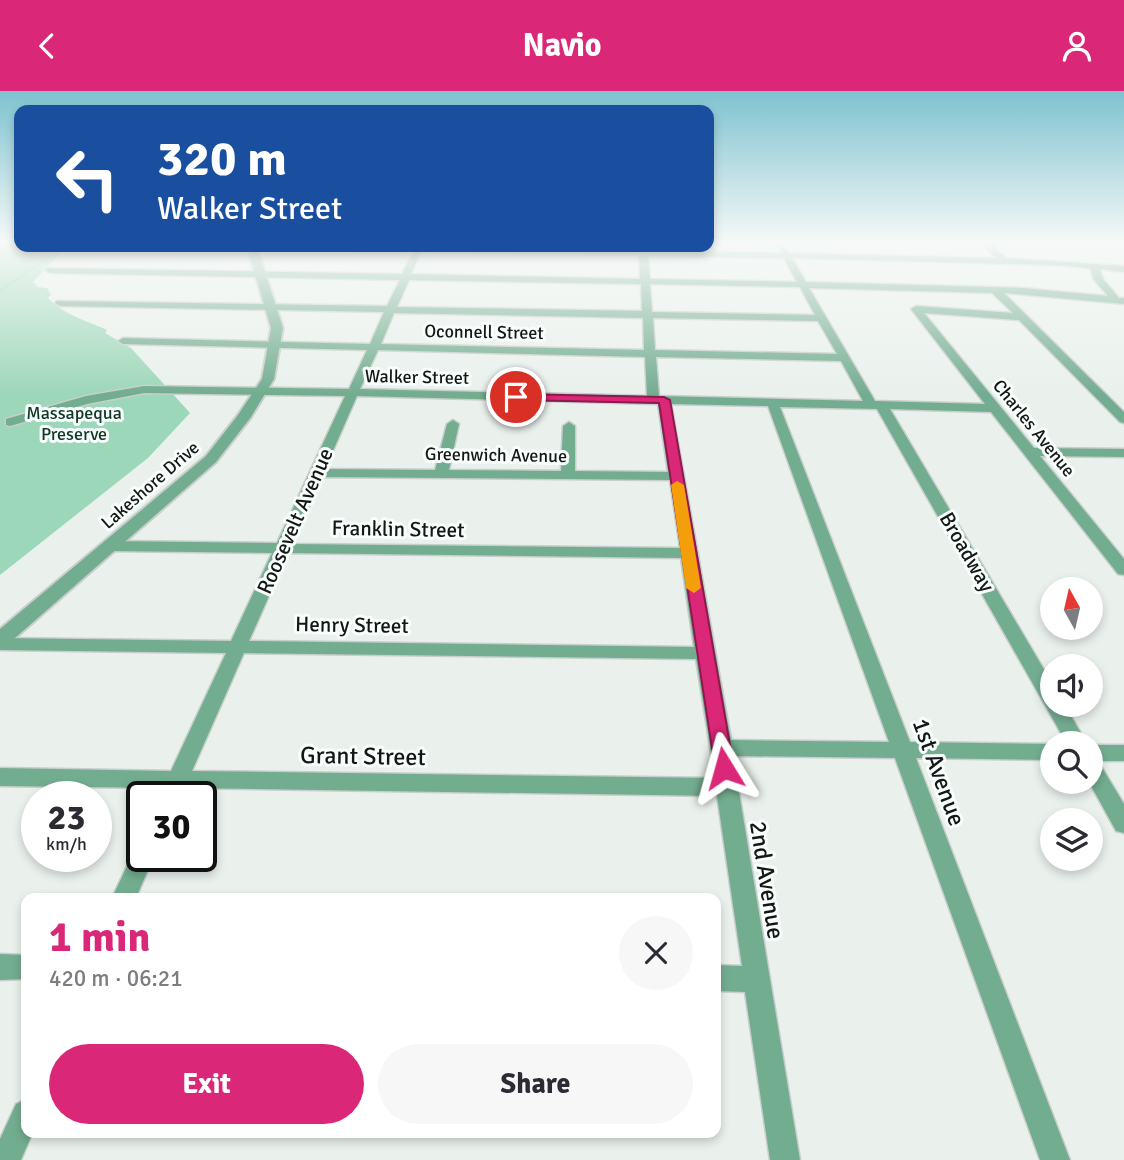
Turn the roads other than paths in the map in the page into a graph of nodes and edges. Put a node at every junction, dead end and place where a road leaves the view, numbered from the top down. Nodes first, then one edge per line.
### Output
1 (267, 294) edge
2 (398, 294) edge
3 (646, 294) edge
4 (809, 294) edge
5 (999, 294) edge
6 (1039, 294) edge
7 (1120, 301) edge
8 (60, 303) dead end
9 (271, 307) junction
10 (391, 309) junction
11 (648, 314) junction
12 (1022, 317) junction
13 (822, 318) junction
14 (123, 341) dead end
15 (274, 345) junction
16 (374, 347) junction
17 (650, 353) junction
18 (844, 358) junction
19 (261, 390) junction
20 (353, 393) junction
21 (659, 400) junction
22 (773, 403) junction
23 (876, 405) junction
24 (995, 408) junction
25 (1124, 419) edge
26 (10, 422) dead end
27 (453, 424) dead end
28 (569, 426) dead end
29 (1030, 452) junction
30 (1124, 453) edge
31 (317, 473) junction
32 (441, 474) junction
33 (568, 475) junction
34 (676, 476) junction
35 (108, 546) junction
36 (282, 548) junction
37 (688, 553) junction
38 (1124, 570) edge
39 (0, 642) edge
40 (238, 647) junction
41 (704, 653) junction
42 (1040, 679) edge
43 (722, 748) junction
44 (902, 750) junction
45 (1040, 752) edge
46 (1103, 753) edge
47 (1124, 753) edge
48 (0, 777) edge
49 (177, 781) edge
50 (126, 785) edge
51 (726, 787) junction
52 (217, 788) edge
53 (1103, 788) edge
54 (1124, 824) edge
55 (136, 872) edge
56 (126, 893) edge
57 (0, 967) edge
58 (21, 967) edge
59 (721, 978) edge
60 (756, 979) junction
61 (21, 1126) edge
62 (6, 1160) edge
63 (785, 1160) edge
64 (1055, 1160) edge

1 - 9 street, Lakeshore Drive
2 - 10 street, Roosevelt Avenue
3 - 11 street, 2nd Avenue
4 - 13 street, Broadway
5 - 12 street
6 - 7 street
8 - 9 street
9 - 10 street
9 - 15 street, Lakeshore Drive
10 - 11 street
10 - 16 street, Roosevelt Avenue
11 - 13 street
11 - 17 street, 2nd Avenue
12 - 24 street, Charles Avenue
12 - 25 street
13 - 18 street, Broadway
14 - 15 street, Oconnell Street
15 - 16 street, Oconnell Street
15 - 19 street, Lakeshore Drive
16 - 17 street, Oconnell Street
16 - 20 street, Roosevelt Avenue
17 - 18 street, Oconnell Street
17 - 21 street, 2nd Avenue
18 - 23 street, Broadway
19 - 20 street, Walker Street
19 - 26 street, Walker Street
19 - 35 street, Lakeshore Drive
20 - 21 street, Walker Street
20 - 31 street, Roosevelt Avenue
21 - 22 street, Walker Street
21 - 34 street, 2nd Avenue
22 - 23 street, Walker Street
22 - 44 street, 1st Avenue
23 - 24 street, Walker Street
23 - 42 street, Broadway
24 - 29 street, Charles Avenue
27 - 32 street
28 - 33 street
29 - 30 street
29 - 38 street, Charles Avenue
31 - 32 street, Greenwich Avenue
31 - 36 street, Roosevelt Avenue
32 - 33 street, Greenwich Avenue
33 - 34 street, Greenwich Avenue
34 - 37 street, 2nd Avenue
35 - 36 street, Franklin Street
35 - 39 street, Lakeshore Drive
36 - 37 street, Franklin Street
36 - 40 street, Roosevelt Avenue
37 - 41 street, 2nd Avenue
39 - 40 street, Henry Street
40 - 41 street, Henry Street
40 - 49 street, Roosevelt Avenue
41 - 43 street, 2nd Avenue
43 - 44 street
43 - 51 street, 2nd Avenue
44 - 45 street
44 - 64 street, 1st Avenue
46 - 47 street
48 - 50 street, Grant Street
51 - 52 street, Grant Street
51 - 60 street, 2nd Avenue
53 - 54 street
55 - 56 street
57 - 58 street
59 - 60 street
60 - 63 street, 2nd Avenue
61 - 62 street

